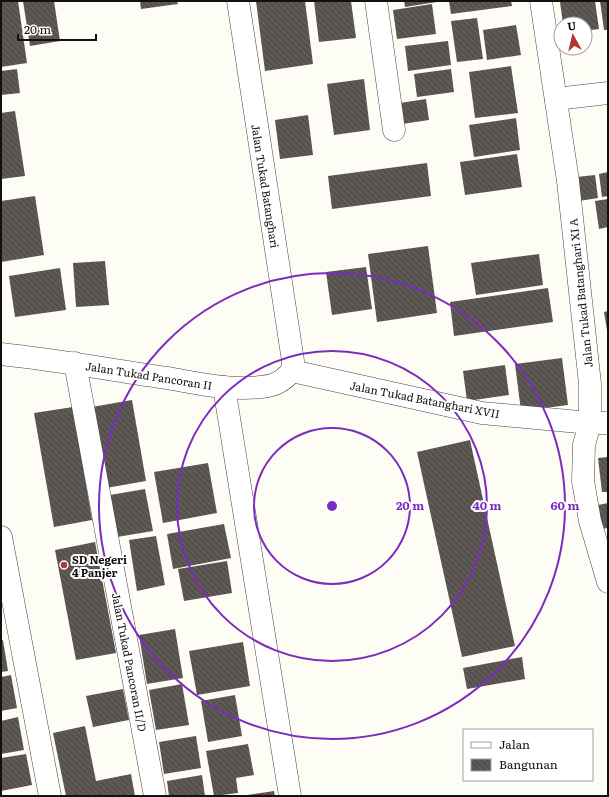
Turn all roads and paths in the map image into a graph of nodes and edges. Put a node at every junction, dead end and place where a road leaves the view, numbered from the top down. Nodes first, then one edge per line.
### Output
1 (238, 1) edge
2 (376, 1) edge
3 (541, 1) edge
4 (608, 93) edge
5 (556, 99) junction
6 (394, 130) dead end
7 (1, 354) edge
8 (75, 363) junction
9 (292, 371) junction
10 (224, 387) junction
11 (599, 423) edge
12 (1, 537) edge
13 (608, 582) edge
14 (50, 796) edge
15 (155, 796) edge
16 (290, 796) edge

1 - 9 street, Jalan Tukad Batanghari
2 - 6 street
3 - 5 street, Jalan Tukad Batanghari XI A
4 - 5 street
5 - 11 street, Jalan Tukad Batanghari XI A
7 - 8 street, Jalan Tukad Pancoran II
8 - 10 street, Jalan Tukad Pancoran II
8 - 15 street, Jalan Tukad Pancoran II/D
9 - 10 street, Jalan Tukad Pancoran II
9 - 11 street, Jalan Tukad Batanghari XVII
10 - 16 street
11 - 13 street, Jalan Tukad Batanghari XI A
12 - 14 street

